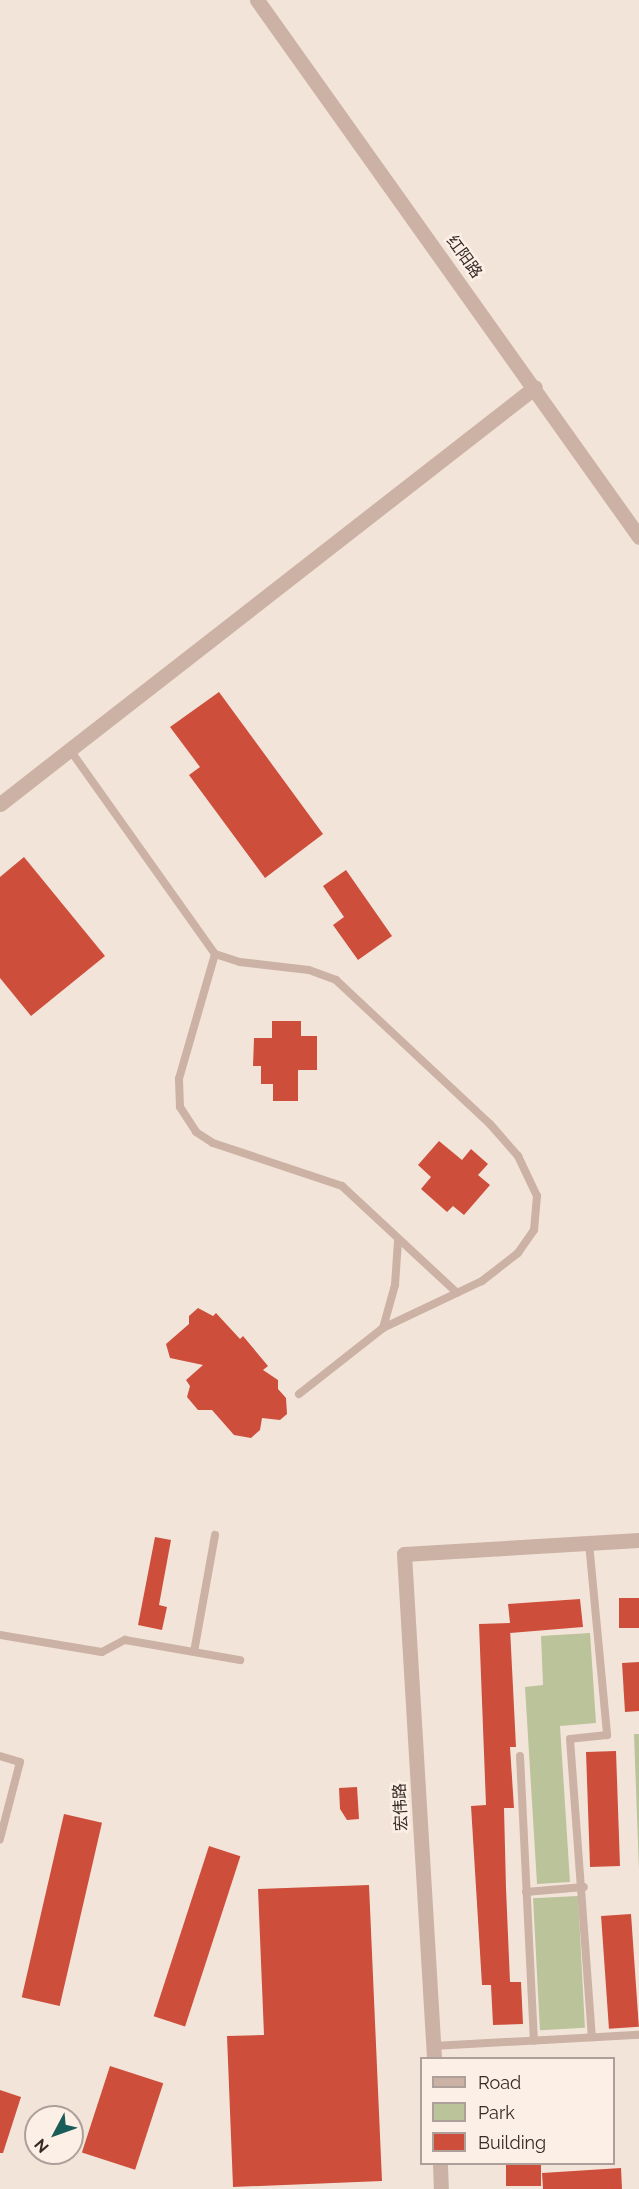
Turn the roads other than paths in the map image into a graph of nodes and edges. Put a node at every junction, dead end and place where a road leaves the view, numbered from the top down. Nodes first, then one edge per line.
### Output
1 (257, 0) edge
2 (535, 387) junction
3 (639, 537) edge
4 (70, 750) junction
5 (0, 804) edge
6 (215, 954) junction
7 (398, 1241) junction
8 (457, 1293) junction
9 (383, 1329) junction
10 (299, 1394) dead end
11 (215, 1535) dead end
12 (639, 1540) edge
13 (589, 1543) junction
14 (0, 1635) edge
15 (194, 1652) junction
16 (240, 1660) dead end
17 (0, 1756) edge
18 (520, 1756) dead end
19 (0, 1839) edge
20 (584, 1887) junction
21 (526, 1892) junction
22 (639, 2035) edge
23 (592, 2037) junction
24 (534, 2041) junction
25 (433, 2052) edge
26 (440, 2165) edge
27 (441, 2189) edge

1 - 2 street, 红阳路
2 - 3 street, 红阳路
2 - 4 street
4 - 5 street
4 - 6 lane
6 - 7 lane
6 - 8 lane
7 - 8 lane
7 - 9 lane
8 - 9 lane
9 - 10 lane
11 - 15 lane
12 - 13 street
13 - 20 lane
13 - 25 street, 宏伟路
14 - 15 lane
15 - 16 lane
17 - 19 lane
18 - 21 lane
20 - 21 lane
20 - 23 lane
21 - 24 lane
22 - 23 lane
23 - 24 lane
24 - 25 lane
26 - 27 street

